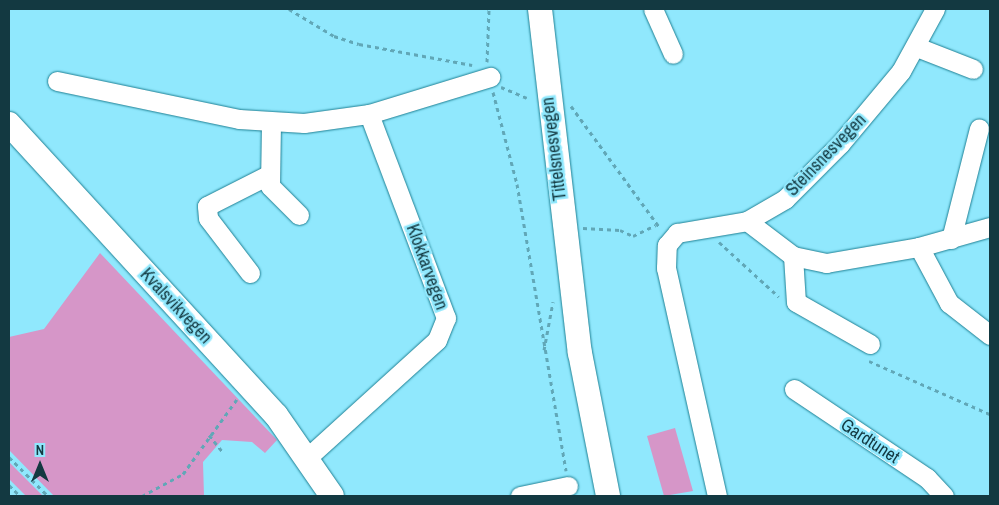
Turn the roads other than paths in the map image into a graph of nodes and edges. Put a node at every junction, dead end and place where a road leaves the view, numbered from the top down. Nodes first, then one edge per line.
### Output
1 (540, 9) edge
2 (653, 9) edge
3 (935, 9) edge
4 (917, 46) junction
5 (672, 54) dead end
6 (973, 69) dead end
7 (490, 77) road end
8 (57, 81) dead end
9 (369, 114) junction
10 (271, 123) junction
11 (9, 124) edge
12 (978, 128) dead end
13 (268, 175) junction
14 (299, 215) dead end
15 (747, 221) junction
16 (990, 227) edge
17 (952, 239) junction
18 (919, 247) junction
19 (793, 256) junction
20 (250, 272) dead end
21 (563, 293) junction
22 (990, 335) edge
23 (870, 344) dead end
24 (794, 389) dead end
25 (308, 457) junction
26 (568, 486) road end
27 (332, 496) edge
28 (520, 496) edge
29 (608, 496) edge
30 (624, 496) edge
31 (716, 496) edge
32 (944, 496) edge

1 - 21 main road, Tittelsnesvegen
2 - 5 street
3 - 4 street, Steinsnesvegen
4 - 6 street
4 - 15 street, Steinsnesvegen
7 - 9 street
8 - 10 street
9 - 10 street
9 - 25 street, Klokkarvegen
10 - 13 street
11 - 25 main road, Kvalsvikvegen
12 - 17 street
13 - 14 street
13 - 20 street
15 - 19 street
15 - 31 street, Steinsnesvegen
16 - 17 street
17 - 18 street
18 - 19 street
18 - 22 street
19 - 23 street
21 - 29 main road, Tittelsnesvegen
21 - 30 main road, Tittelsnesvegen
24 - 32 street, Gardtunet
25 - 27 main road, Kvalsvikvegen
26 - 28 street

